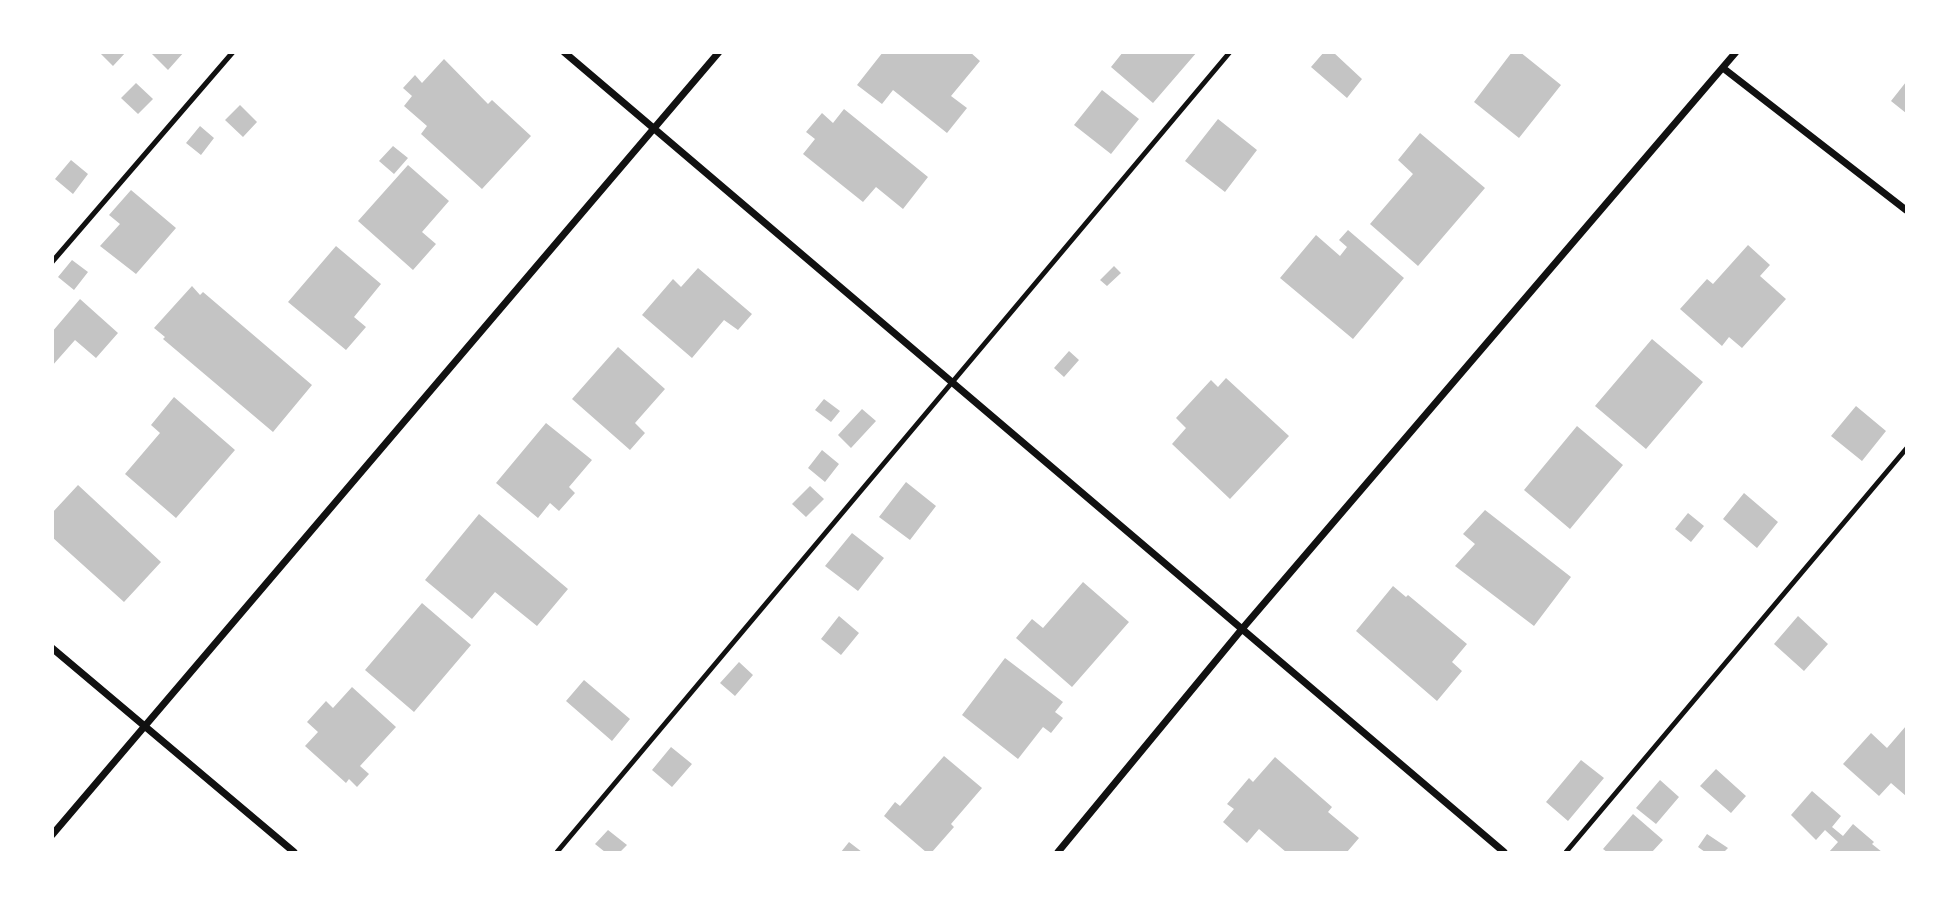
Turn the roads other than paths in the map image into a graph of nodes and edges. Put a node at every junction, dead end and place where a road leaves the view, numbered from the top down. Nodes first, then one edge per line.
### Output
1 (233, 52) edge
2 (564, 52) edge
3 (719, 52) edge
4 (1230, 52) edge
5 (1736, 52) edge
6 (1723, 68) junction
7 (653, 130) junction
8 (1906, 210) edge
9 (52, 262) edge
10 (951, 383) junction
11 (1906, 449) edge
12 (1242, 629) junction
13 (52, 648) edge
14 (145, 726) junction
15 (52, 835) edge
16 (294, 852) edge
17 (557, 852) edge
18 (1058, 852) edge
19 (1504, 852) edge
20 (1566, 852) edge

1 - 9 lane
2 - 7 street
3 - 7 street
4 - 10 lane
5 - 6 street
6 - 8 street
6 - 12 street
7 - 10 street
7 - 14 street
10 - 12 street
10 - 17 lane
11 - 20 lane
12 - 18 street
12 - 19 street
13 - 14 street
14 - 15 street
14 - 16 street

